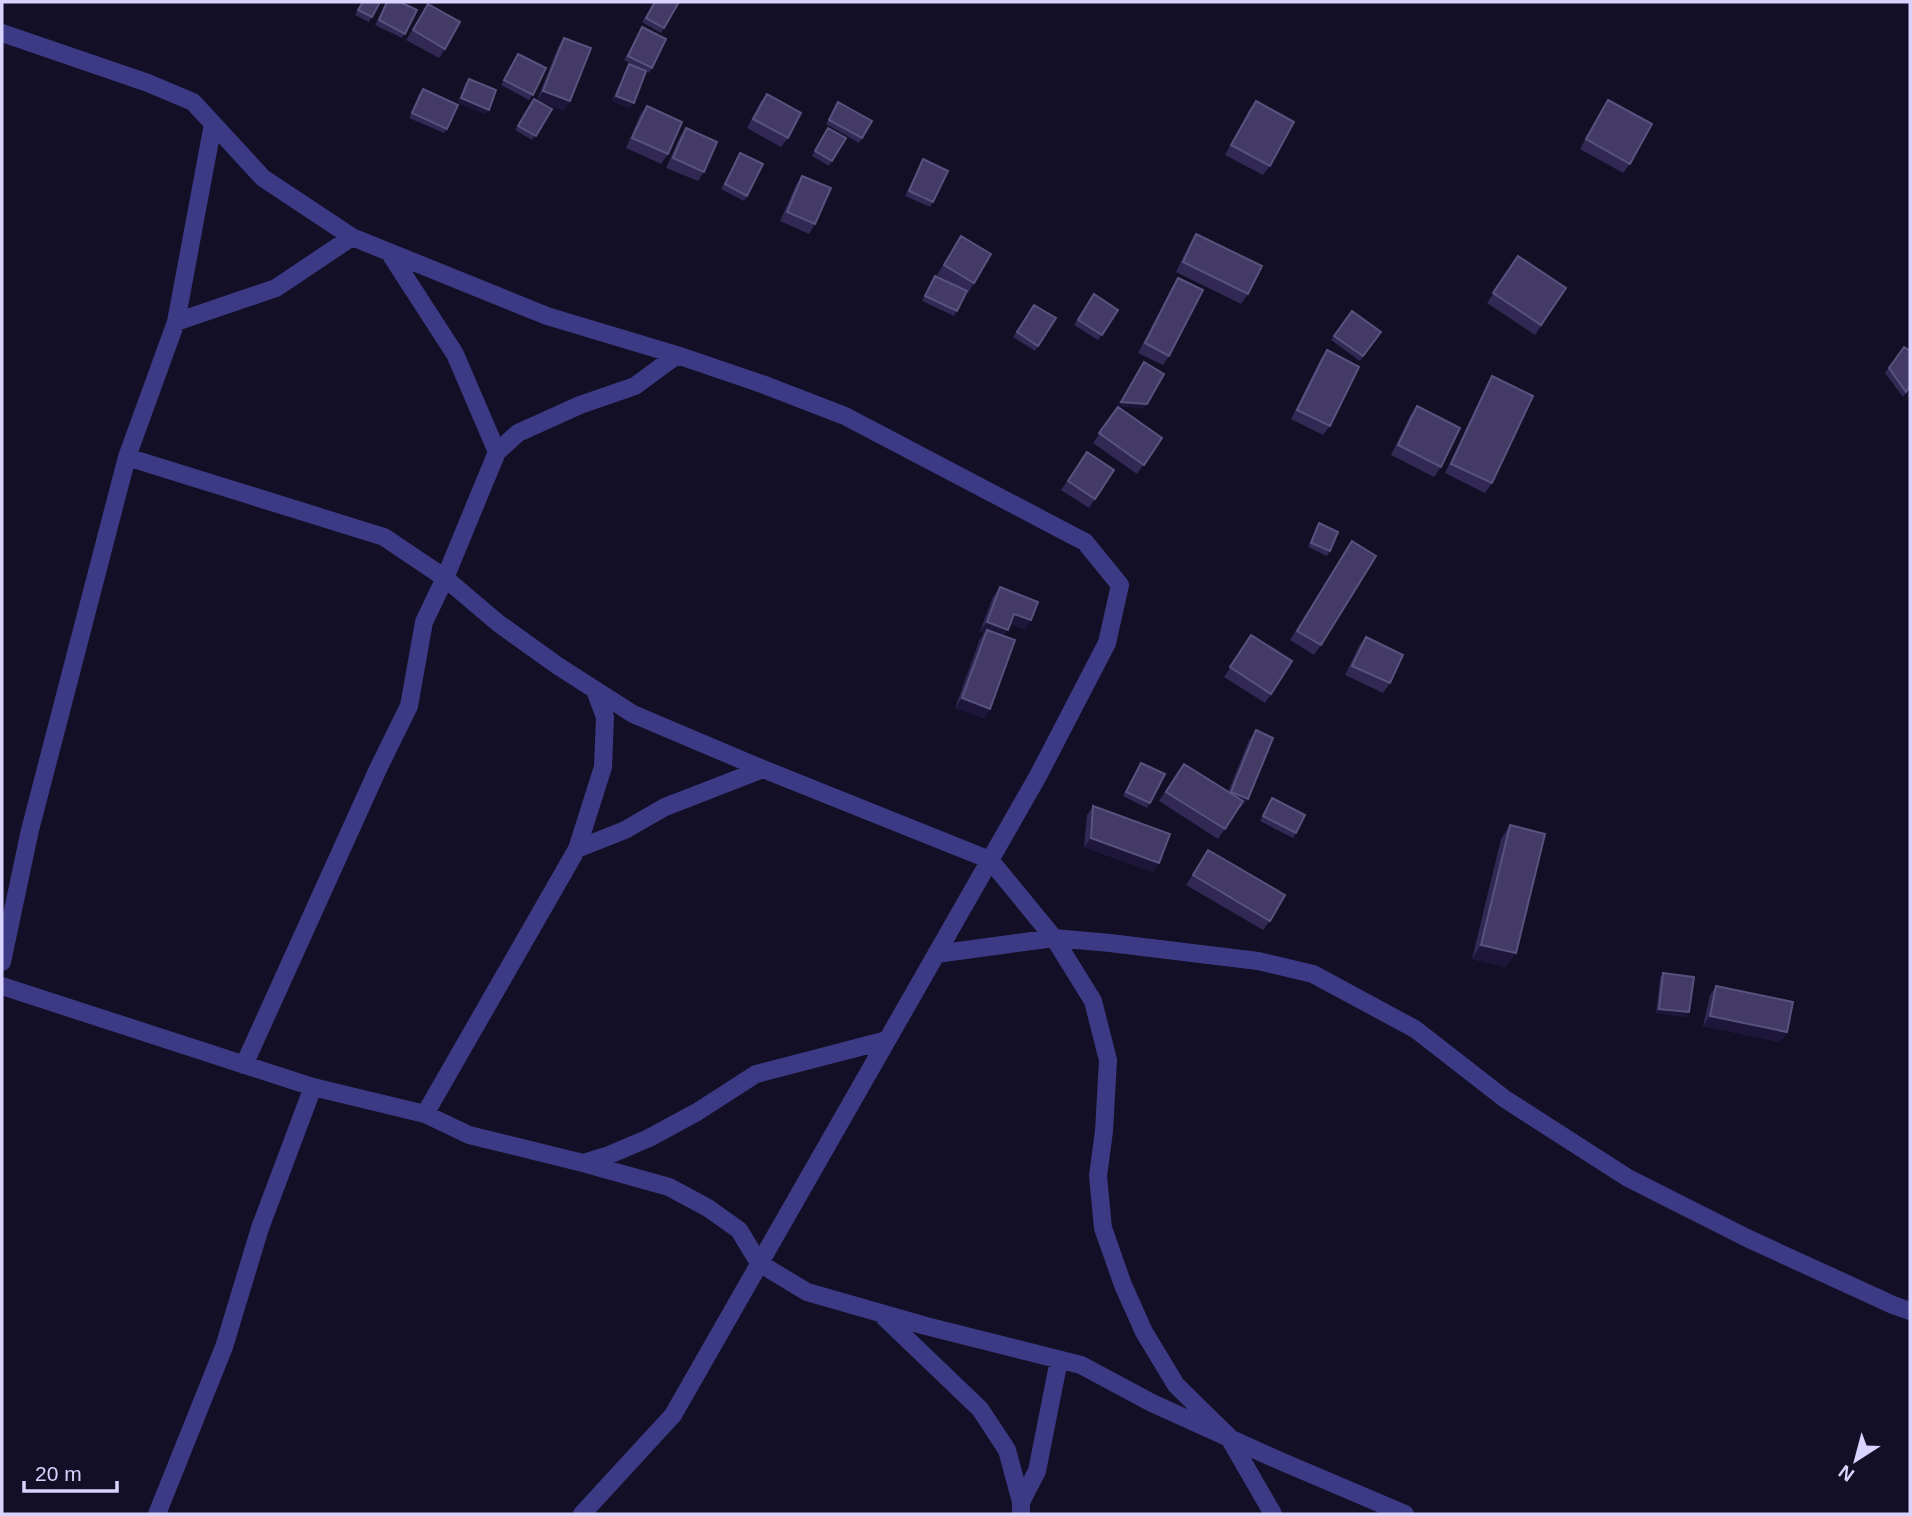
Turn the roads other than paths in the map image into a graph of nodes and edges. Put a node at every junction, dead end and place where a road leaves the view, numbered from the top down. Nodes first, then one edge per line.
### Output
1 (2, 33) edge
2 (214, 124) junction
3 (352, 237) junction
4 (389, 252) junction
5 (176, 322) junction
6 (677, 355) junction
7 (497, 452) junction
8 (127, 457) junction
9 (445, 578) junction
10 (595, 690) junction
11 (763, 769) junction
12 (577, 849) junction
13 (990, 860) junction
14 (1054, 938) junction
15 (936, 954) junction
16 (2, 962) edge
17 (2, 986) edge
18 (887, 1040) junction
19 (244, 1065) junction
20 (313, 1087) junction
21 (425, 1114) junction
22 (583, 1163) junction
23 (759, 1263) junction
24 (1910, 1311) edge
25 (880, 1313) junction
26 (1059, 1360) junction
27 (1228, 1436) junction
28 (1021, 1508) edge
29 (581, 1513) edge
30 (157, 1514) edge
31 (1273, 1514) edge
32 (1405, 1514) edge

1 - 2 street
2 - 3 street
2 - 5 street
3 - 4 street
3 - 5 street
4 - 6 street
4 - 7 street
5 - 8 street
6 - 7 street
6 - 13 street
7 - 9 street
8 - 9 street
8 - 16 street
9 - 10 street
9 - 19 street
10 - 11 street
10 - 12 street
11 - 12 street
11 - 13 street
12 - 21 street
13 - 14 street
13 - 15 street
14 - 15 street
14 - 24 street
14 - 27 street
15 - 18 street
17 - 19 street
18 - 22 street
18 - 23 street
19 - 20 street
20 - 21 street
20 - 30 street
21 - 22 street
22 - 23 street
23 - 25 street
23 - 29 street
25 - 26 street
25 - 28 street
26 - 27 street
26 - 28 street
27 - 31 street
27 - 32 street

